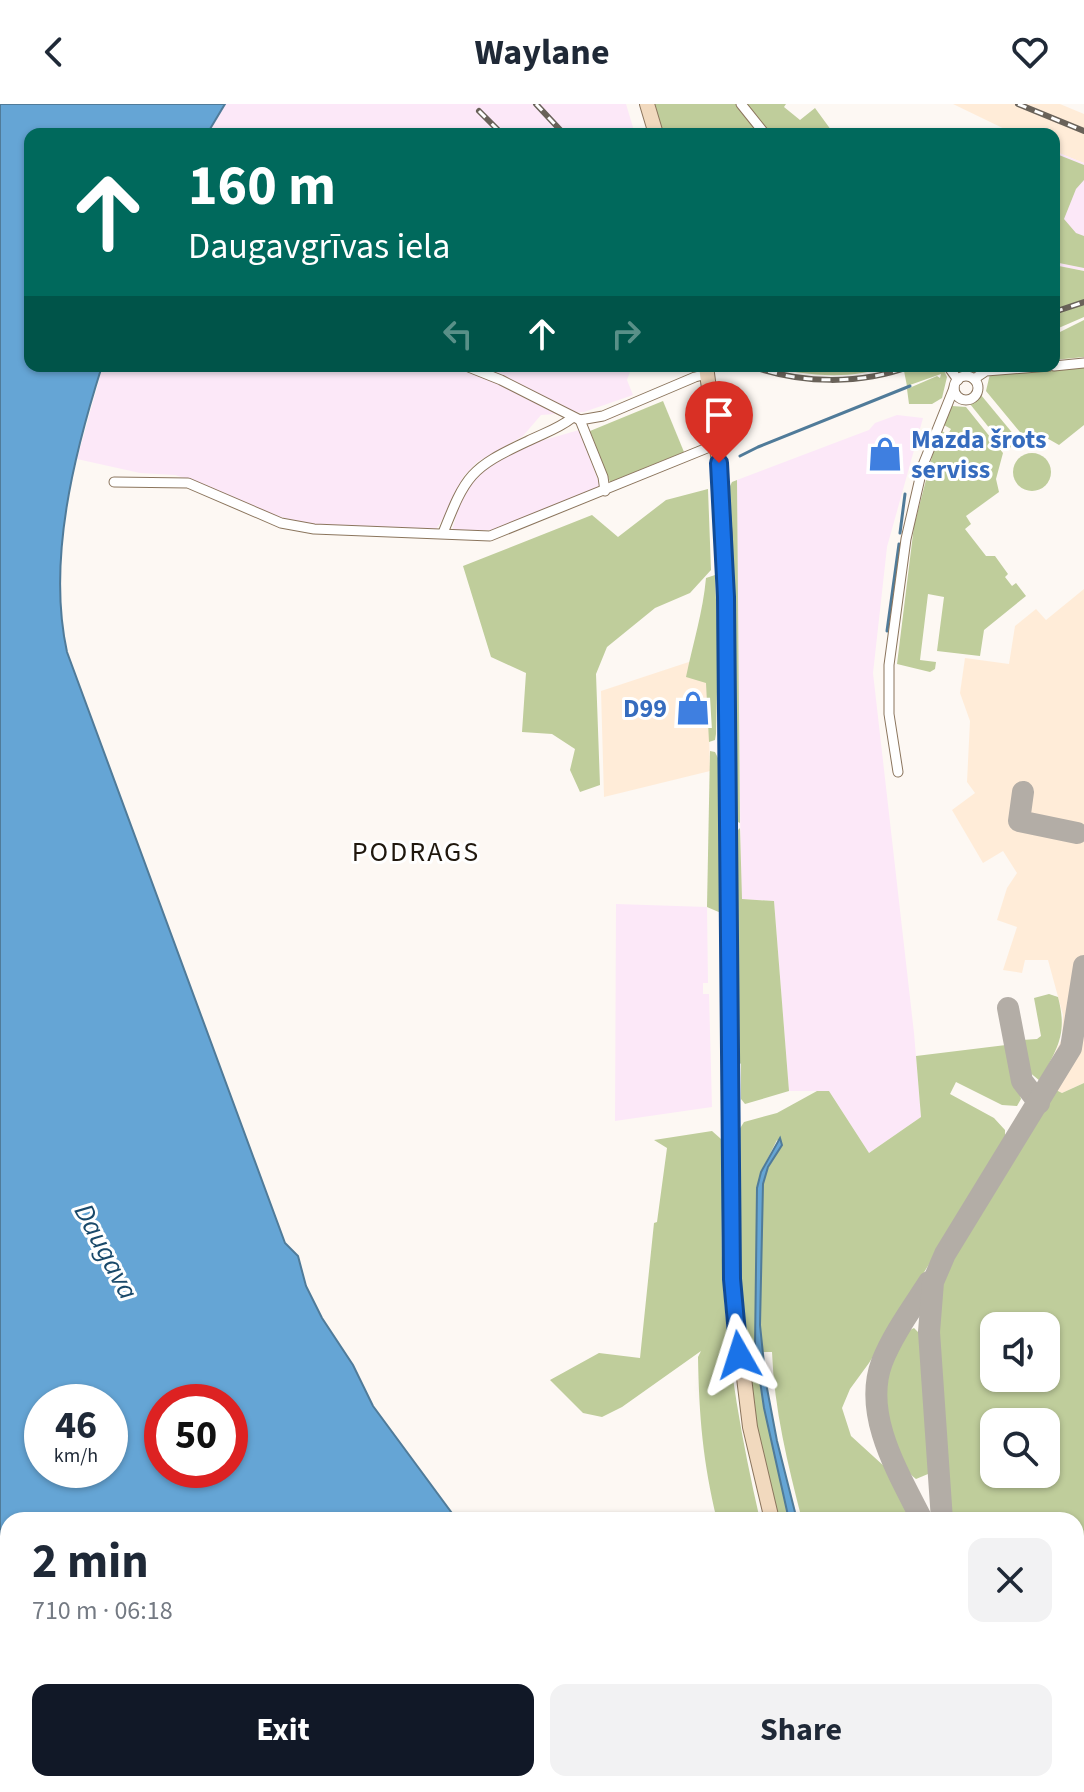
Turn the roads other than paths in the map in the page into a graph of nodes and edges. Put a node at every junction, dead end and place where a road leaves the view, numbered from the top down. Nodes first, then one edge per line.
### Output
1 (647, 104) edge
2 (741, 104) edge
3 (654, 128) edge
4 (760, 128) edge
5 (1084, 363) edge
6 (1060, 365) edge
7 (480, 372) edge
8 (704, 372) edge
9 (707, 372) edge
10 (951, 372) edge
11 (984, 372) edge
12 (974, 379) junction
13 (956, 384) junction
14 (576, 419) junction
15 (717, 444) junction
16 (114, 482) dead end
17 (605, 491) junction
18 (443, 533) junction
19 (898, 772) dead end
20 (770, 1512) edge

1 - 3 main road
2 - 4 street
5 - 6 street
7 - 14 street
8 - 14 street
9 - 15 main road
10 - 13 street
11 - 12 street
12 - 13 street
12 - 13 street
13 - 19 street
14 - 17 street
14 - 18 street
15 - 17 street
15 - 20 main road
16 - 18 street
17 - 18 street

